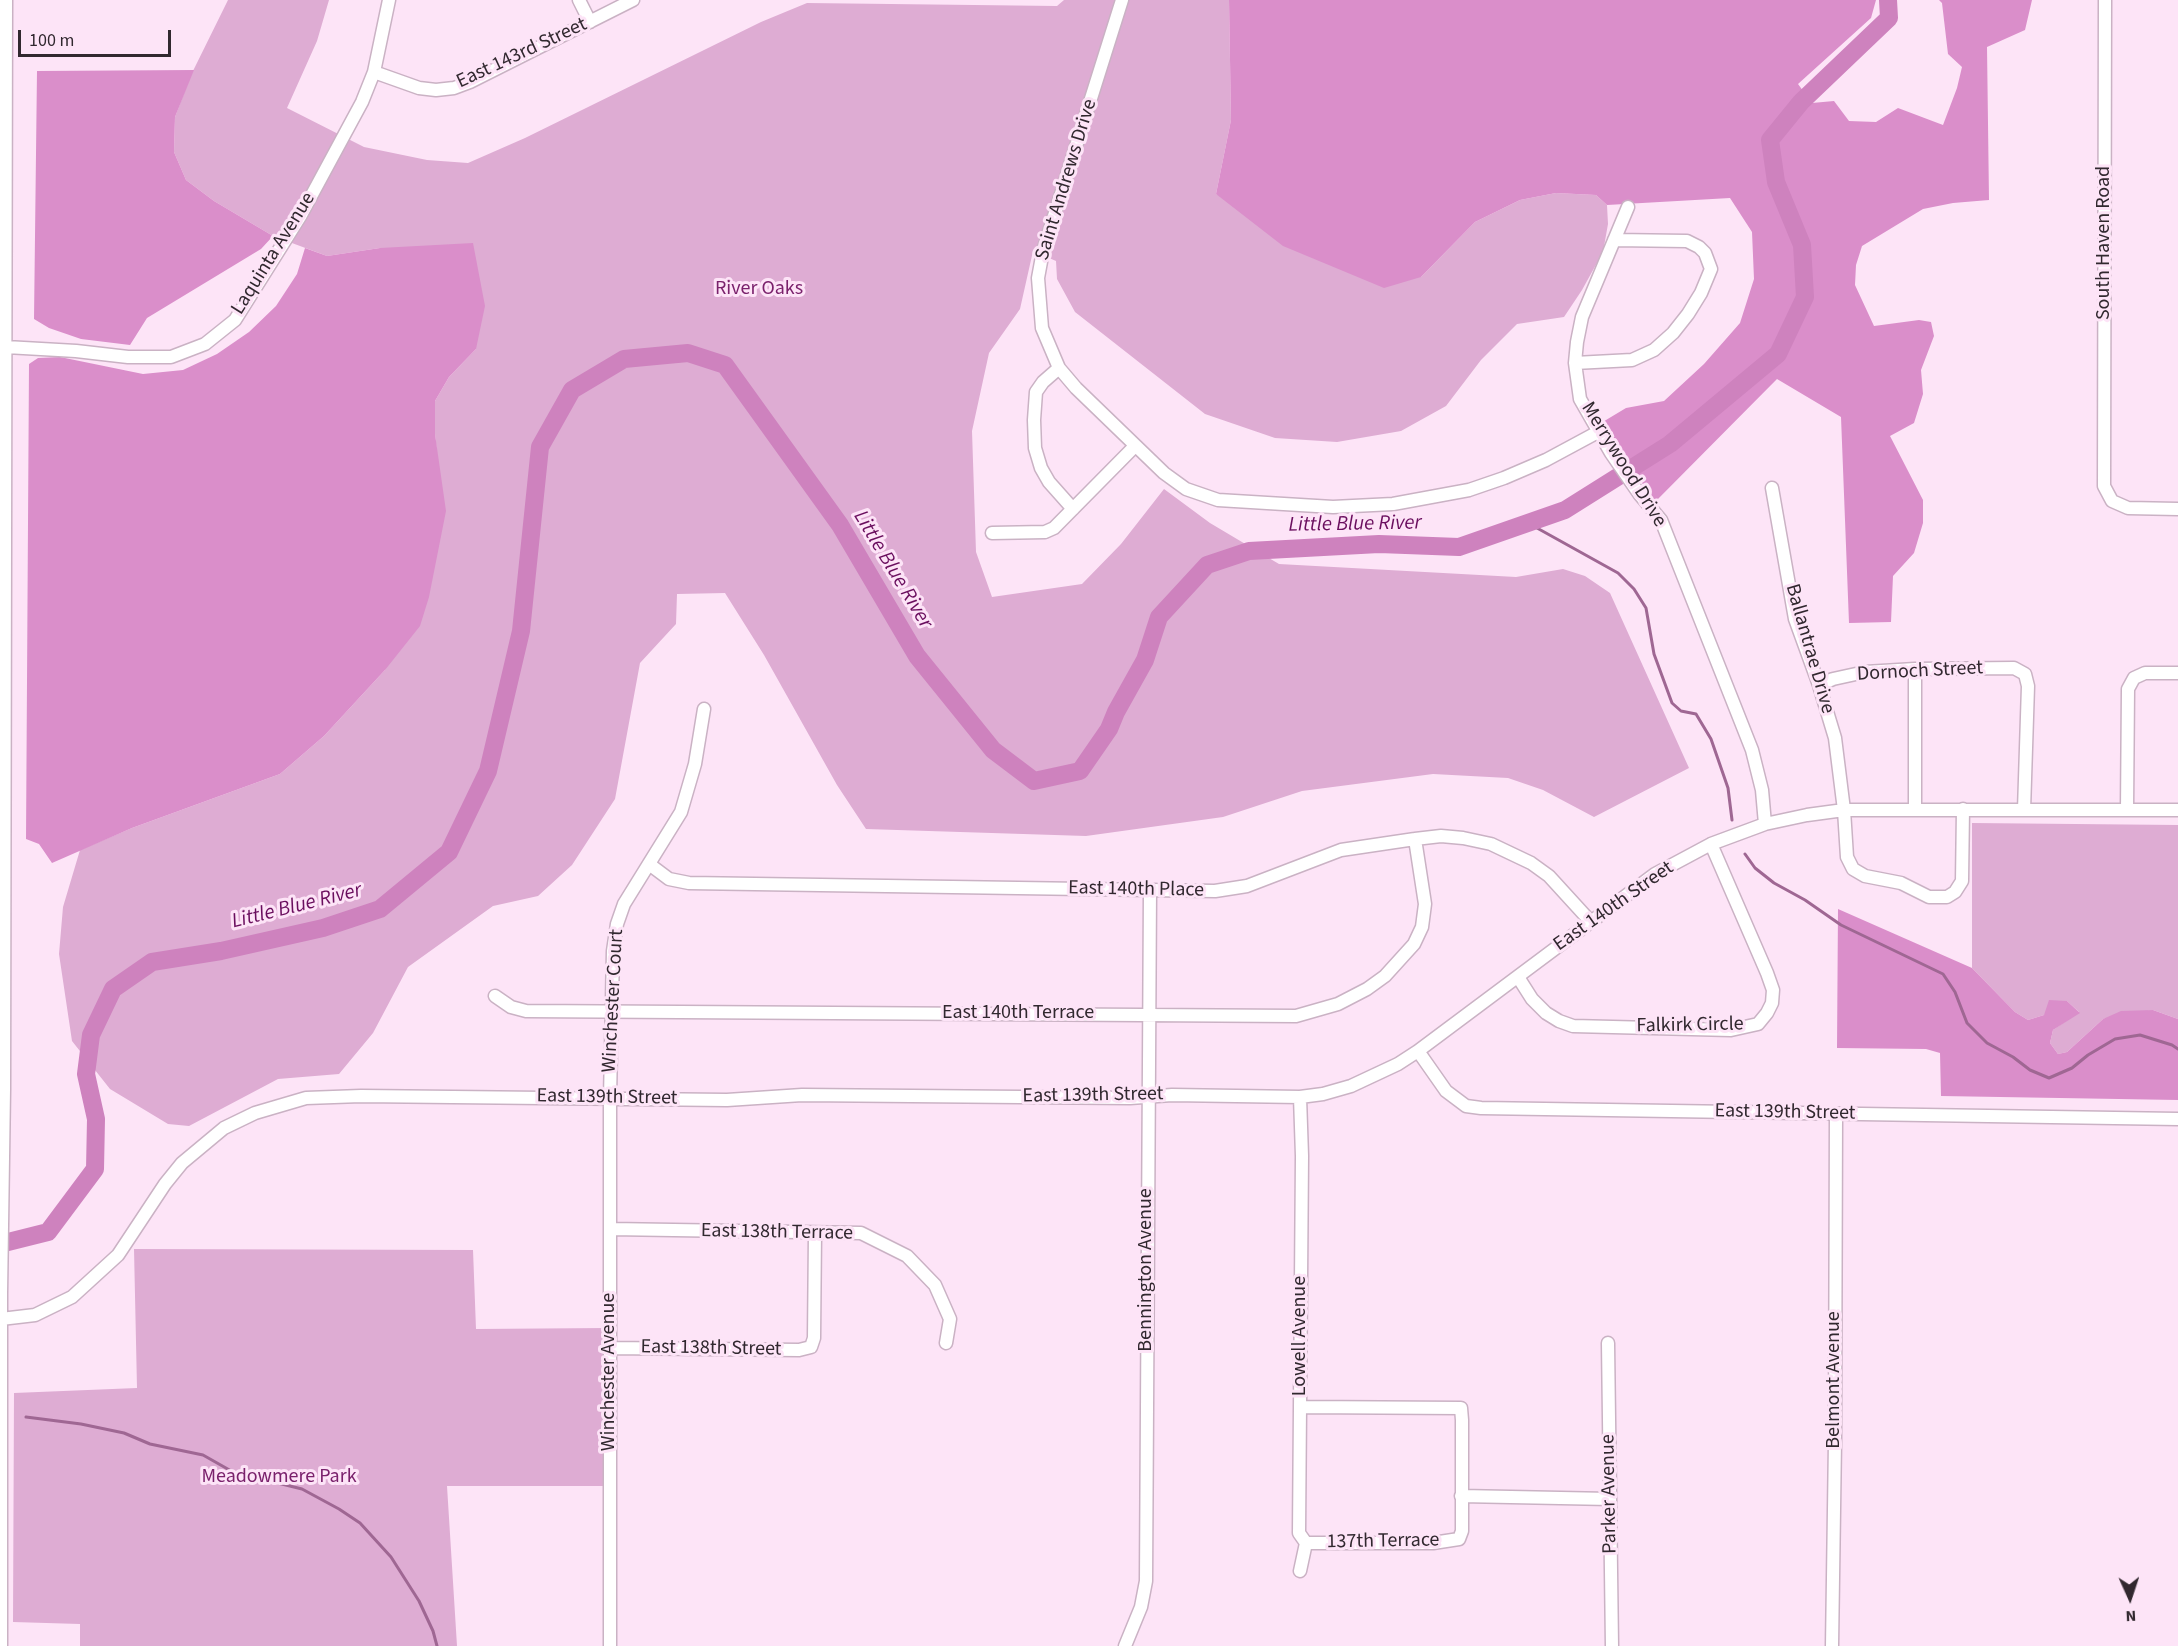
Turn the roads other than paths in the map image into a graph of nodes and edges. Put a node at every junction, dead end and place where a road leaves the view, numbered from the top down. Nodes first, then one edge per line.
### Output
1 (6, 0) edge
2 (389, 0) edge
3 (579, 0) edge
4 (633, 0) edge
5 (1122, 0) edge
6 (2106, 0) edge
7 (590, 22) junction
8 (374, 72) junction
9 (1628, 207) dead end
10 (1614, 240) junction
11 (6, 347) junction
12 (1575, 363) junction
13 (1059, 368) junction
14 (1598, 432) junction
15 (1135, 446) junction
16 (1772, 488) dead end
17 (1073, 509) junction
18 (2178, 509) edge
19 (992, 533) dead end
20 (1915, 669) junction
21 (2178, 673) edge
22 (1819, 685) junction
23 (704, 709) dead end
24 (1915, 809) junction
25 (1964, 809) junction
26 (1844, 810) junction
27 (2024, 810) junction
28 (2127, 810) junction
29 (2178, 810) edge
30 (1765, 824) junction
31 (1415, 839) junction
32 (1711, 844) junction
33 (649, 864) junction
34 (1150, 890) junction
35 (1591, 922) junction
36 (1518, 976) junction
37 (495, 996) dead end
38 (611, 1011) junction
39 (1149, 1015) junction
40 (1418, 1051) junction
41 (2, 1090) edge
42 (1148, 1097) junction
43 (1300, 1097) junction
44 (610, 1098) junction
45 (1836, 1114) junction
46 (2178, 1119) edge
47 (611, 1229) junction
48 (815, 1233) junction
49 (1, 1294) edge
50 (1, 1319) edge
51 (946, 1343) dead end
52 (1608, 1343) dead end
53 (610, 1348) junction
54 (1301, 1407) junction
55 (1461, 1496) junction
56 (1610, 1499) junction
57 (1306, 1543) junction
58 (1300, 1571) dead end
59 (1, 1646) edge
60 (610, 1646) edge
61 (1125, 1646) edge
62 (1612, 1646) edge
63 (1832, 1646) edge

1 - 11 street
2 - 8 street, Laquinta Avenue
3 - 7 street
4 - 7 street, East 143rd Street
5 - 13 street, Saint Andrews Drive
6 - 18 street, South Haven Road
7 - 8 street, East 143rd Street
8 - 11 street, Laquinta Avenue
9 - 10 street, Merrywood Drive
10 - 12 street, Merrywood Drive
10 - 12 street
11 - 41 street
12 - 14 street, Merrywood Drive
13 - 15 street, Saint Andrews Drive
13 - 17 street
14 - 15 street, Saint Andrews Drive
14 - 30 street, Merrywood Drive
15 - 17 street
16 - 22 street, Ballantrae Drive
17 - 19 street
20 - 22 street, Dornoch Street
20 - 24 street
20 - 27 street, Dornoch Street
21 - 28 street
22 - 26 street, Ballantrae Drive
23 - 33 street, Winchester Court
24 - 25 street, East 140th Street
24 - 26 street, East 140th Street
25 - 26 street, Ballantrae Drive
25 - 27 street, East 140th Street
26 - 30 street, East 140th Street
27 - 28 street, East 140th Street
28 - 29 street, East 140th Street
30 - 32 street, East 140th Street
31 - 34 street, East 140th Place
31 - 35 street, East 140th Place
31 - 39 street, East 140th Terrace
32 - 35 street, East 140th Street
32 - 36 street, Falkirk Circle
33 - 34 street, East 140th Place
33 - 38 street, Winchester Court
34 - 39 street, Bennington Avenue
35 - 36 street, East 140th Street
36 - 40 street, East 140th Street
37 - 38 street, East 140th Terrace
38 - 39 street, East 140th Terrace
38 - 44 street, Winchester Court
39 - 42 street, Bennington Avenue
40 - 43 street, East 140th Street
40 - 45 street, East 139th Street
41 - 49 street
42 - 43 street, East 139th Street
42 - 44 street, East 139th Street
42 - 61 street, Bennington Avenue
43 - 54 street, Lowell Avenue
44 - 47 street, Winchester Avenue
44 - 50 street, East 139th Street
45 - 46 street, East 139th Street
45 - 63 street, Belmont Avenue
47 - 48 street, East 138th Terrace
47 - 53 street, Winchester Avenue
48 - 51 street, East 138th Terrace
48 - 53 street, East 138th Street
49 - 50 street
50 - 59 street
52 - 56 street, Parker Avenue
53 - 60 street, Winchester Avenue
54 - 55 street
54 - 57 street, Lowell Avenue
55 - 56 street
55 - 57 street, 137th Terrace
56 - 62 street, Parker Avenue
57 - 58 street, Lowell Avenue

